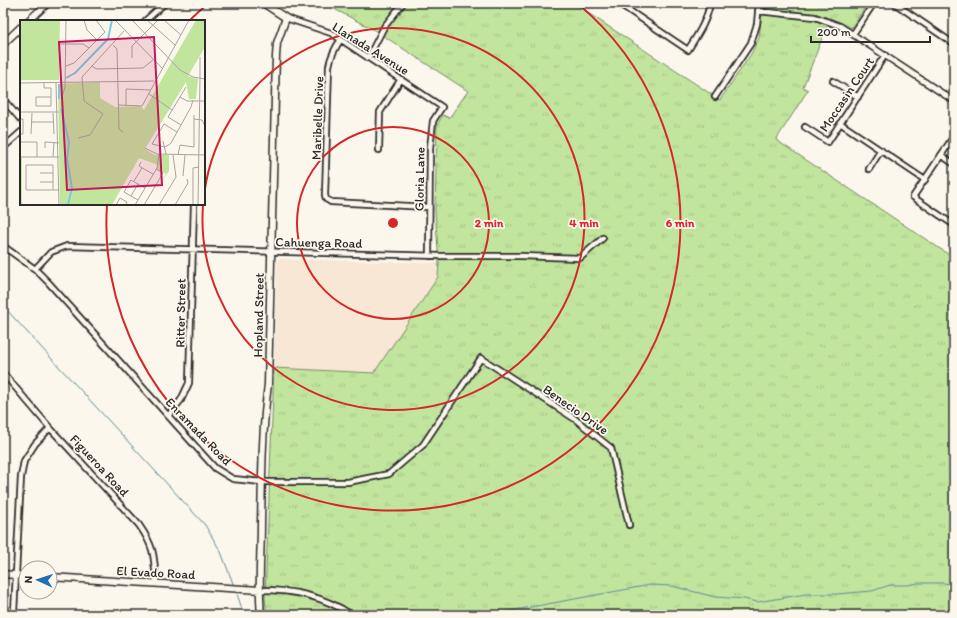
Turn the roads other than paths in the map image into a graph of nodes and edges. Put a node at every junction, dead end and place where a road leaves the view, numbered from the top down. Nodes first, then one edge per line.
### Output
1 (48, 3) edge
2 (165, 3) edge
3 (263, 3) edge
4 (403, 3) edge
5 (618, 3) edge
6 (710, 3) edge
7 (759, 3) edge
8 (874, 3) edge
9 (894, 3) edge
10 (758, 11) junction
11 (150, 17) junction
12 (286, 18) junction
13 (29, 20) edge
14 (146, 20) edge
15 (153, 20) edge
16 (20, 28) edge
17 (853, 34) junction
18 (341, 39) junction
19 (3, 44) edge
20 (954, 44) edge
21 (886, 55) junction
22 (368, 58) junction
23 (401, 80) junction
24 (833, 81) dead end
25 (715, 97) dead end
26 (858, 97) junction
27 (3, 99) edge
28 (954, 101) edge
29 (442, 107) joint
30 (20, 119) edge
31 (840, 123) junction
32 (805, 127) dead end
33 (20, 133) edge
34 (954, 136) edge
35 (3, 148) edge
36 (379, 150) dead end
37 (881, 150) junction
38 (941, 155) junction
39 (954, 164) edge
40 (868, 169) dead end
41 (925, 180) junction
42 (194, 205) edge
43 (428, 207) junction
44 (954, 225) edge
45 (603, 238) dead end
46 (3, 246) edge
47 (193, 248) junction
48 (270, 252) junction
49 (429, 256) junction
50 (35, 269) junction
51 (481, 358) joint
52 (3, 373) edge
53 (168, 416) junction
54 (50, 428) junction
55 (262, 482) junction
56 (628, 525) dead end
57 (3, 574) edge
58 (16, 575) junction
59 (58, 577) edge
60 (156, 583) junction
61 (260, 590) junction
62 (14, 612) dead end
63 (261, 615) edge
64 (352, 615) edge

1 - 13 street
2 - 11 street
3 - 12 street, Llanada Avenue
4 - 22 street
5 - 6 street
7 - 10 street
8 - 17 street
9 - 20 street
10 - 17 street
10 - 25 street
11 - 14 street
11 - 15 street
12 - 18 street, Llanada Avenue
12 - 48 street, Hopland Street
16 - 19 street
17 - 21 street
18 - 22 street, Llanada Avenue
18 - 43 street, Maribelle Drive
21 - 26 street, Moccasin Court
21 - 28 street
22 - 23 street, Llanada Avenue
23 - 29 street, Llanada Avenue
23 - 36 street
24 - 26 street
26 - 31 street, Moccasin Court
27 - 30 street
29 - 43 street, Gloria Lane
31 - 32 street, Moccasin Court
31 - 37 street
33 - 35 street
34 - 38 street
37 - 40 street
37 - 41 street
38 - 39 street
38 - 41 street
41 - 44 street
42 - 47 street, Ritter Street
43 - 49 street, Gloria Lane
45 - 49 street, Cahuenga Road
46 - 50 street, Enramada Road
47 - 48 street, Cahuenga Road
47 - 50 street, Cahuenga Road
47 - 53 street, Ritter Street
48 - 49 street, Cahuenga Road
48 - 55 street, Hopland Street
50 - 53 street, Enramada Road
51 - 55 street, Enramada Road
51 - 56 street, Benecio Drive
52 - 54 street, Figueroa Road
53 - 55 street, Enramada Road
54 - 58 street
54 - 60 street, Figueroa Road
55 - 61 street, Hopland Street
57 - 58 street
58 - 62 street
59 - 60 street, El Evado Road
60 - 61 street, El Evado Road
61 - 63 street, Hopland Street
61 - 64 street

